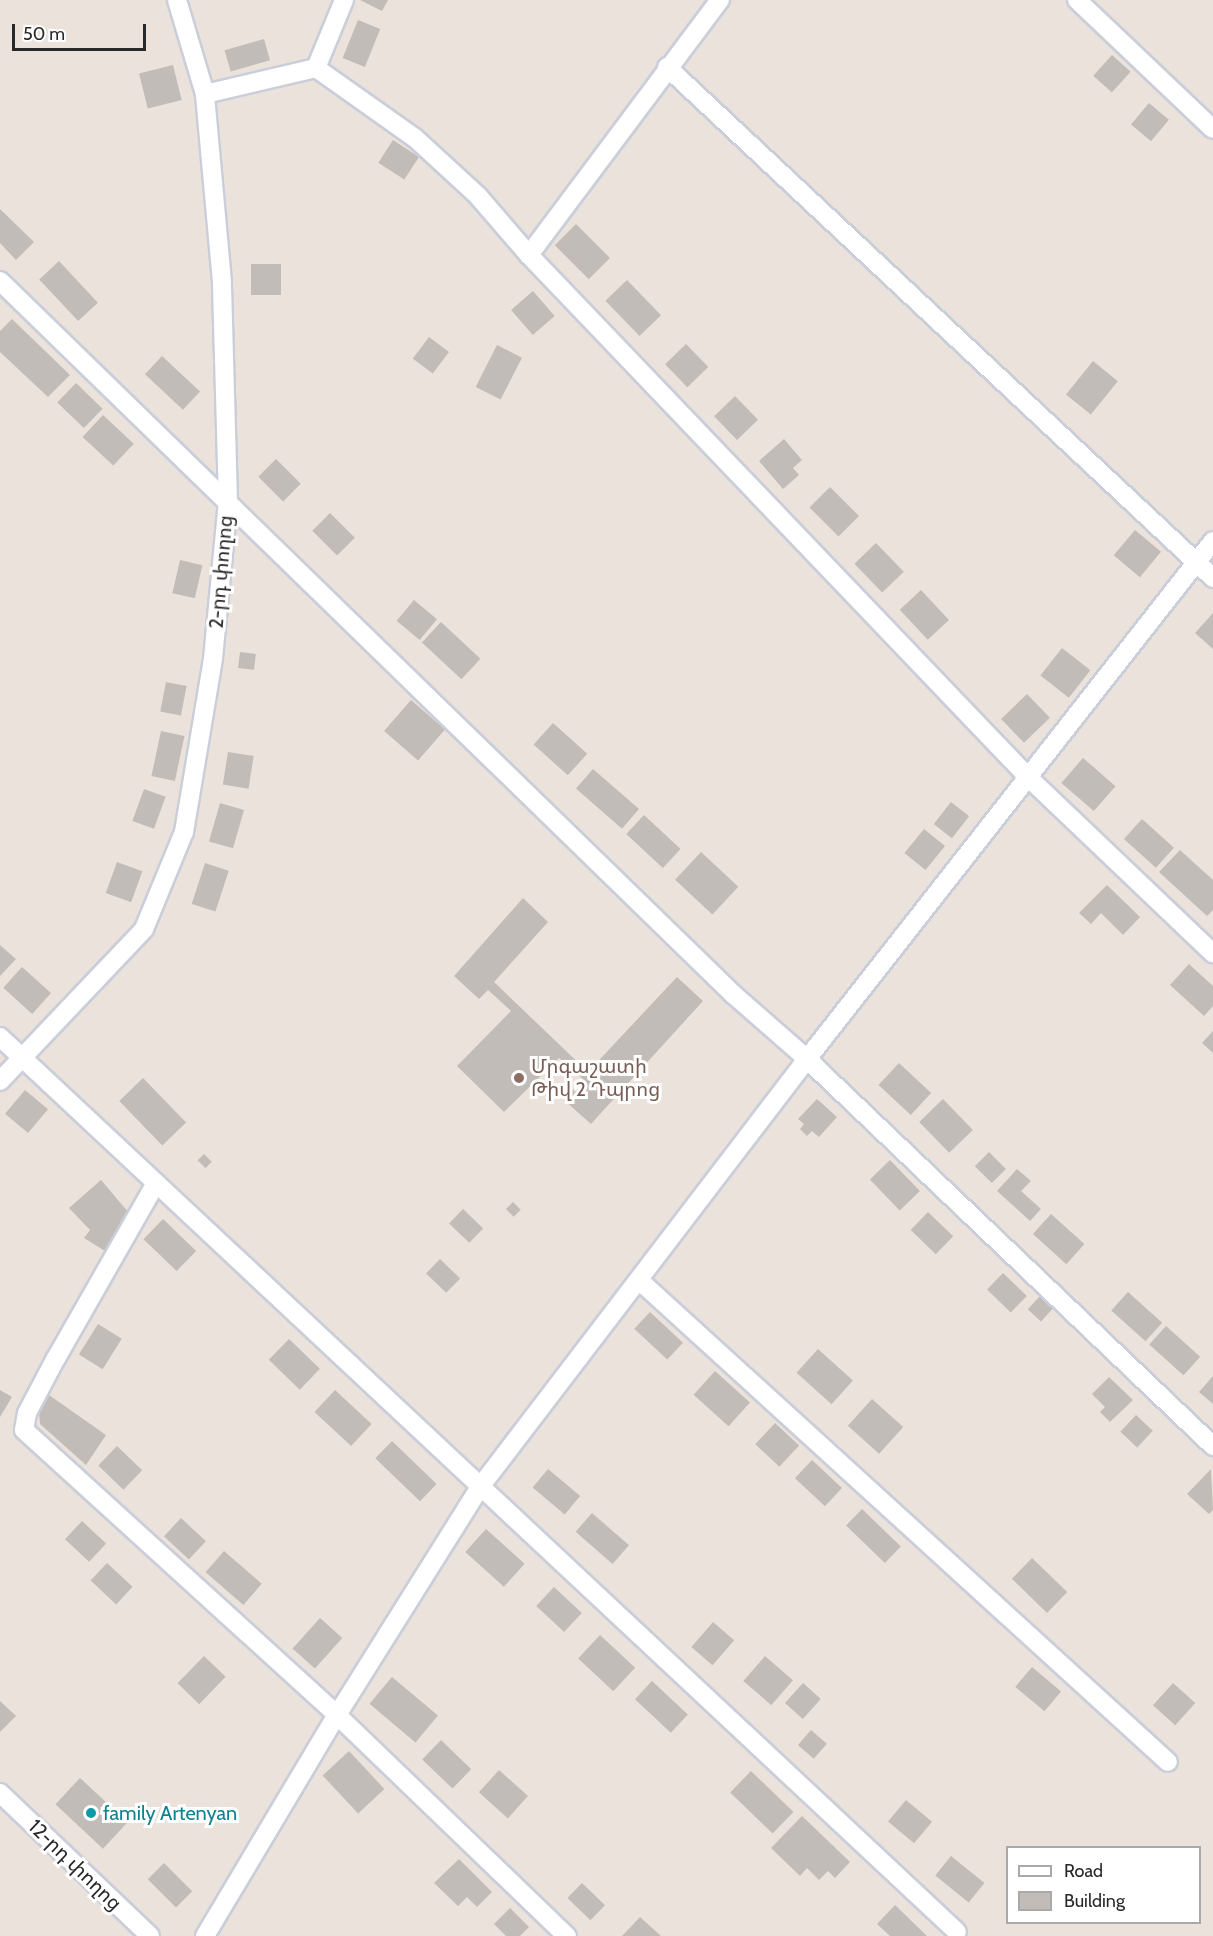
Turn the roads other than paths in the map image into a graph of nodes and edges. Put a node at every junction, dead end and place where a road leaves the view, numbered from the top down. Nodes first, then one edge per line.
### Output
1 (177, 0) edge
2 (344, 0) edge
3 (720, 0) edge
4 (1077, 0) edge
5 (667, 67) junction
6 (316, 68) junction
7 (205, 94) junction
8 (1213, 129) edge
9 (529, 255) junction
10 (0, 281) edge
11 (228, 501) junction
12 (1213, 541) edge
13 (1196, 562) junction
14 (1213, 578) edge
15 (1030, 779) junction
16 (1213, 953) edge
17 (0, 1036) edge
18 (22, 1058) junction
19 (807, 1059) junction
20 (0, 1081) edge
21 (156, 1183) junction
22 (640, 1281) junction
23 (1213, 1446) edge
24 (480, 1487) junction
25 (337, 1714) junction
26 (1168, 1762) dead end
27 (0, 1793) edge
28 (957, 1932) dead end
29 (150, 1936) edge
30 (205, 1936) edge
31 (567, 1936) edge

1 - 7 street, 2-րդ փողոց
2 - 6 street
3 - 5 street
4 - 8 street
5 - 9 street
5 - 13 street
6 - 7 street
6 - 9 street
7 - 11 street, 2-րդ փողոց
9 - 15 street
10 - 11 street
11 - 18 street, 2-րդ փողոց
11 - 19 street
12 - 13 street
13 - 14 street
13 - 15 street
15 - 16 street
15 - 19 street
17 - 18 street
18 - 20 street, 2-րդ փողոց
18 - 21 street
19 - 22 street
19 - 23 street
21 - 24 street
21 - 25 street
22 - 24 street
22 - 26 street
24 - 25 street
24 - 28 street
25 - 30 street
25 - 31 street
27 - 29 street, 12-րդ փողոց

